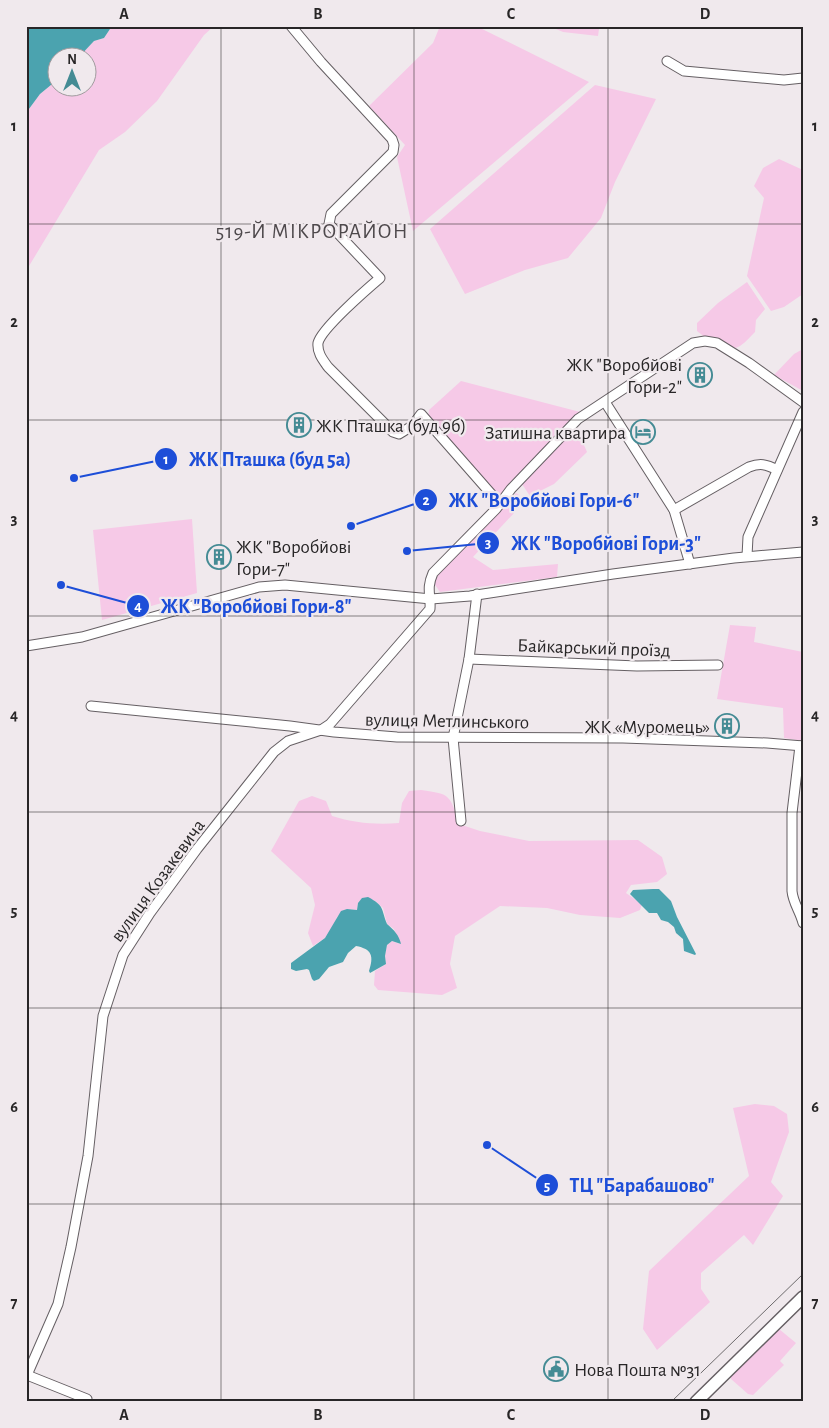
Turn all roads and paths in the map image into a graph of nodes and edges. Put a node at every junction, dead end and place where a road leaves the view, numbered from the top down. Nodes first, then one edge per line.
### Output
1 (291, 26) edge
2 (667, 61) dead end
3 (803, 78) edge
4 (605, 402) junction
5 (803, 402) edge
6 (803, 412) edge
7 (777, 470) junction
8 (498, 507) junction
9 (674, 510) junction
10 (803, 552) edge
11 (747, 556) junction
12 (690, 564) junction
13 (477, 594) junction
14 (431, 599) junction
15 (26, 646) edge
16 (469, 659) junction
17 (718, 665) dead end
18 (91, 706) dead end
19 (322, 730) junction
20 (453, 738) junction
21 (802, 746) edge
22 (792, 813) junction
23 (803, 816) edge
24 (461, 821) dead end
25 (801, 911) edge
26 (803, 922) edge
27 (803, 1297) edge
28 (87, 1399) dead end
29 (702, 1399) edge

1 - 8 street
2 - 3 street
4 - 5 street
4 - 8 street
4 - 9 street
6 - 7 street
7 - 9 street
7 - 11 street
8 - 14 street
9 - 12 street
10 - 11 street
11 - 12 street
12 - 13 street
13 - 14 street
13 - 16 street
14 - 15 street
14 - 19 street, вулиця Козакевича
16 - 17 street, Байкарський проїзд
16 - 20 street
18 - 19 street, вулиця Метлинського
19 - 20 street, вулиця Метлинського
19 - 28 street, вулиця Козакевича
20 - 21 street, вулиця Метлинського
20 - 24 street
21 - 22 street
22 - 23 street
22 - 25 street
25 - 26 street
27 - 29 main road

